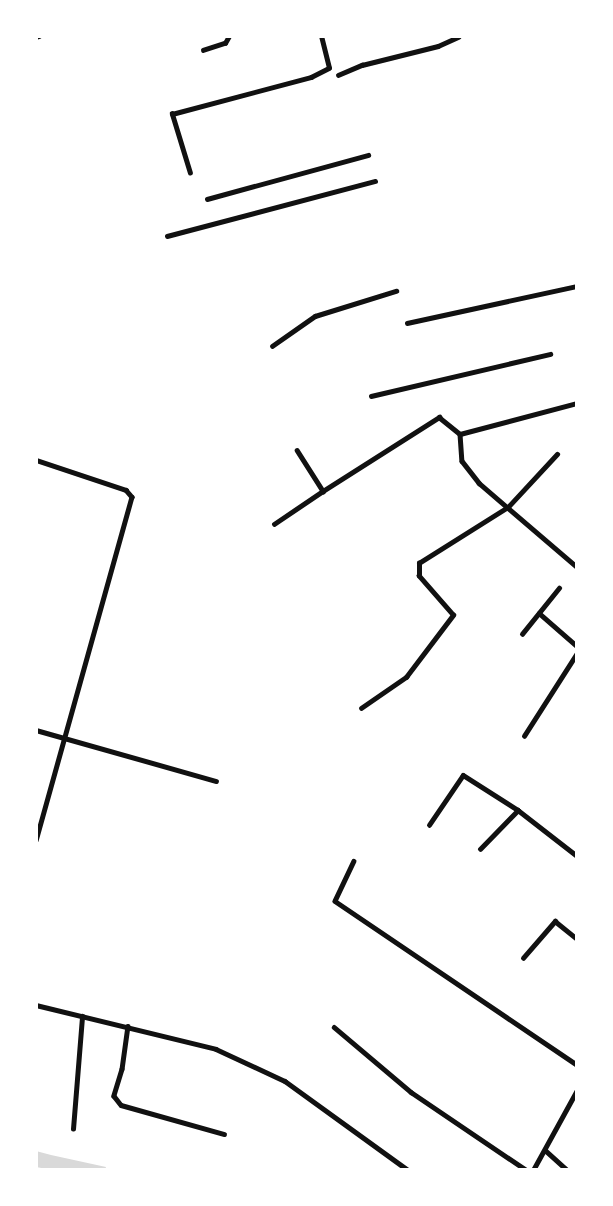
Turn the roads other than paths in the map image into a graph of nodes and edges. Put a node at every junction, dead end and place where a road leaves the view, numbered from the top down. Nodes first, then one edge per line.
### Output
1 (229, 36) edge
2 (321, 36) edge
3 (458, 37) edge
4 (203, 50) dead end
5 (338, 75) dead end
6 (368, 155) dead end
7 (190, 173) dead end
8 (375, 181) dead end
9 (207, 200) dead end
10 (166, 236) dead end
11 (577, 286) edge
12 (396, 291) dead end
13 (407, 323) dead end
14 (272, 346) dead end
15 (550, 354) dead end
16 (371, 396) dead end
17 (577, 403) edge
18 (460, 434) junction
19 (297, 450) dead end
20 (557, 454) dead end
21 (36, 460) edge
22 (322, 490) junction
23 (508, 507) junction
24 (274, 524) dead end
25 (577, 567) edge
26 (559, 588) dead end
27 (539, 613) junction
28 (522, 634) dead end
29 (577, 646) edge
30 (577, 653) edge
31 (361, 708) dead end
32 (36, 730) edge
33 (524, 736) dead end
34 (65, 738) junction
35 (216, 781) dead end
36 (518, 810) junction
37 (429, 825) dead end
38 (36, 840) edge
39 (480, 849) dead end
40 (577, 856) edge
41 (354, 861) dead end
42 (577, 939) edge
43 (523, 958) dead end
44 (36, 1005) edge
45 (82, 1016) junction
46 (128, 1026) junction
47 (334, 1027) dead end
48 (577, 1065) edge
49 (577, 1090) edge
50 (73, 1129) dead end
51 (224, 1134) dead end
52 (545, 1150) junction
53 (408, 1170) edge
54 (526, 1170) edge
55 (533, 1170) edge
56 (567, 1170) edge

1 - 4 street
2 - 7 street
3 - 5 street
6 - 9 street
8 - 10 street
11 - 13 street
12 - 14 street
15 - 16 street
17 - 18 street
18 - 22 street
18 - 23 street
19 - 22 street
20 - 23 street
21 - 34 street
22 - 24 street
23 - 25 street
23 - 31 street
26 - 27 street
27 - 28 street
27 - 29 street
30 - 33 street
32 - 34 street
34 - 35 street
34 - 38 street
36 - 37 street
36 - 39 street
36 - 40 street
41 - 48 street
42 - 43 street
44 - 45 street
45 - 46 street
45 - 50 street
46 - 51 street
46 - 53 street
47 - 54 street
49 - 52 street
52 - 55 street
52 - 56 street

